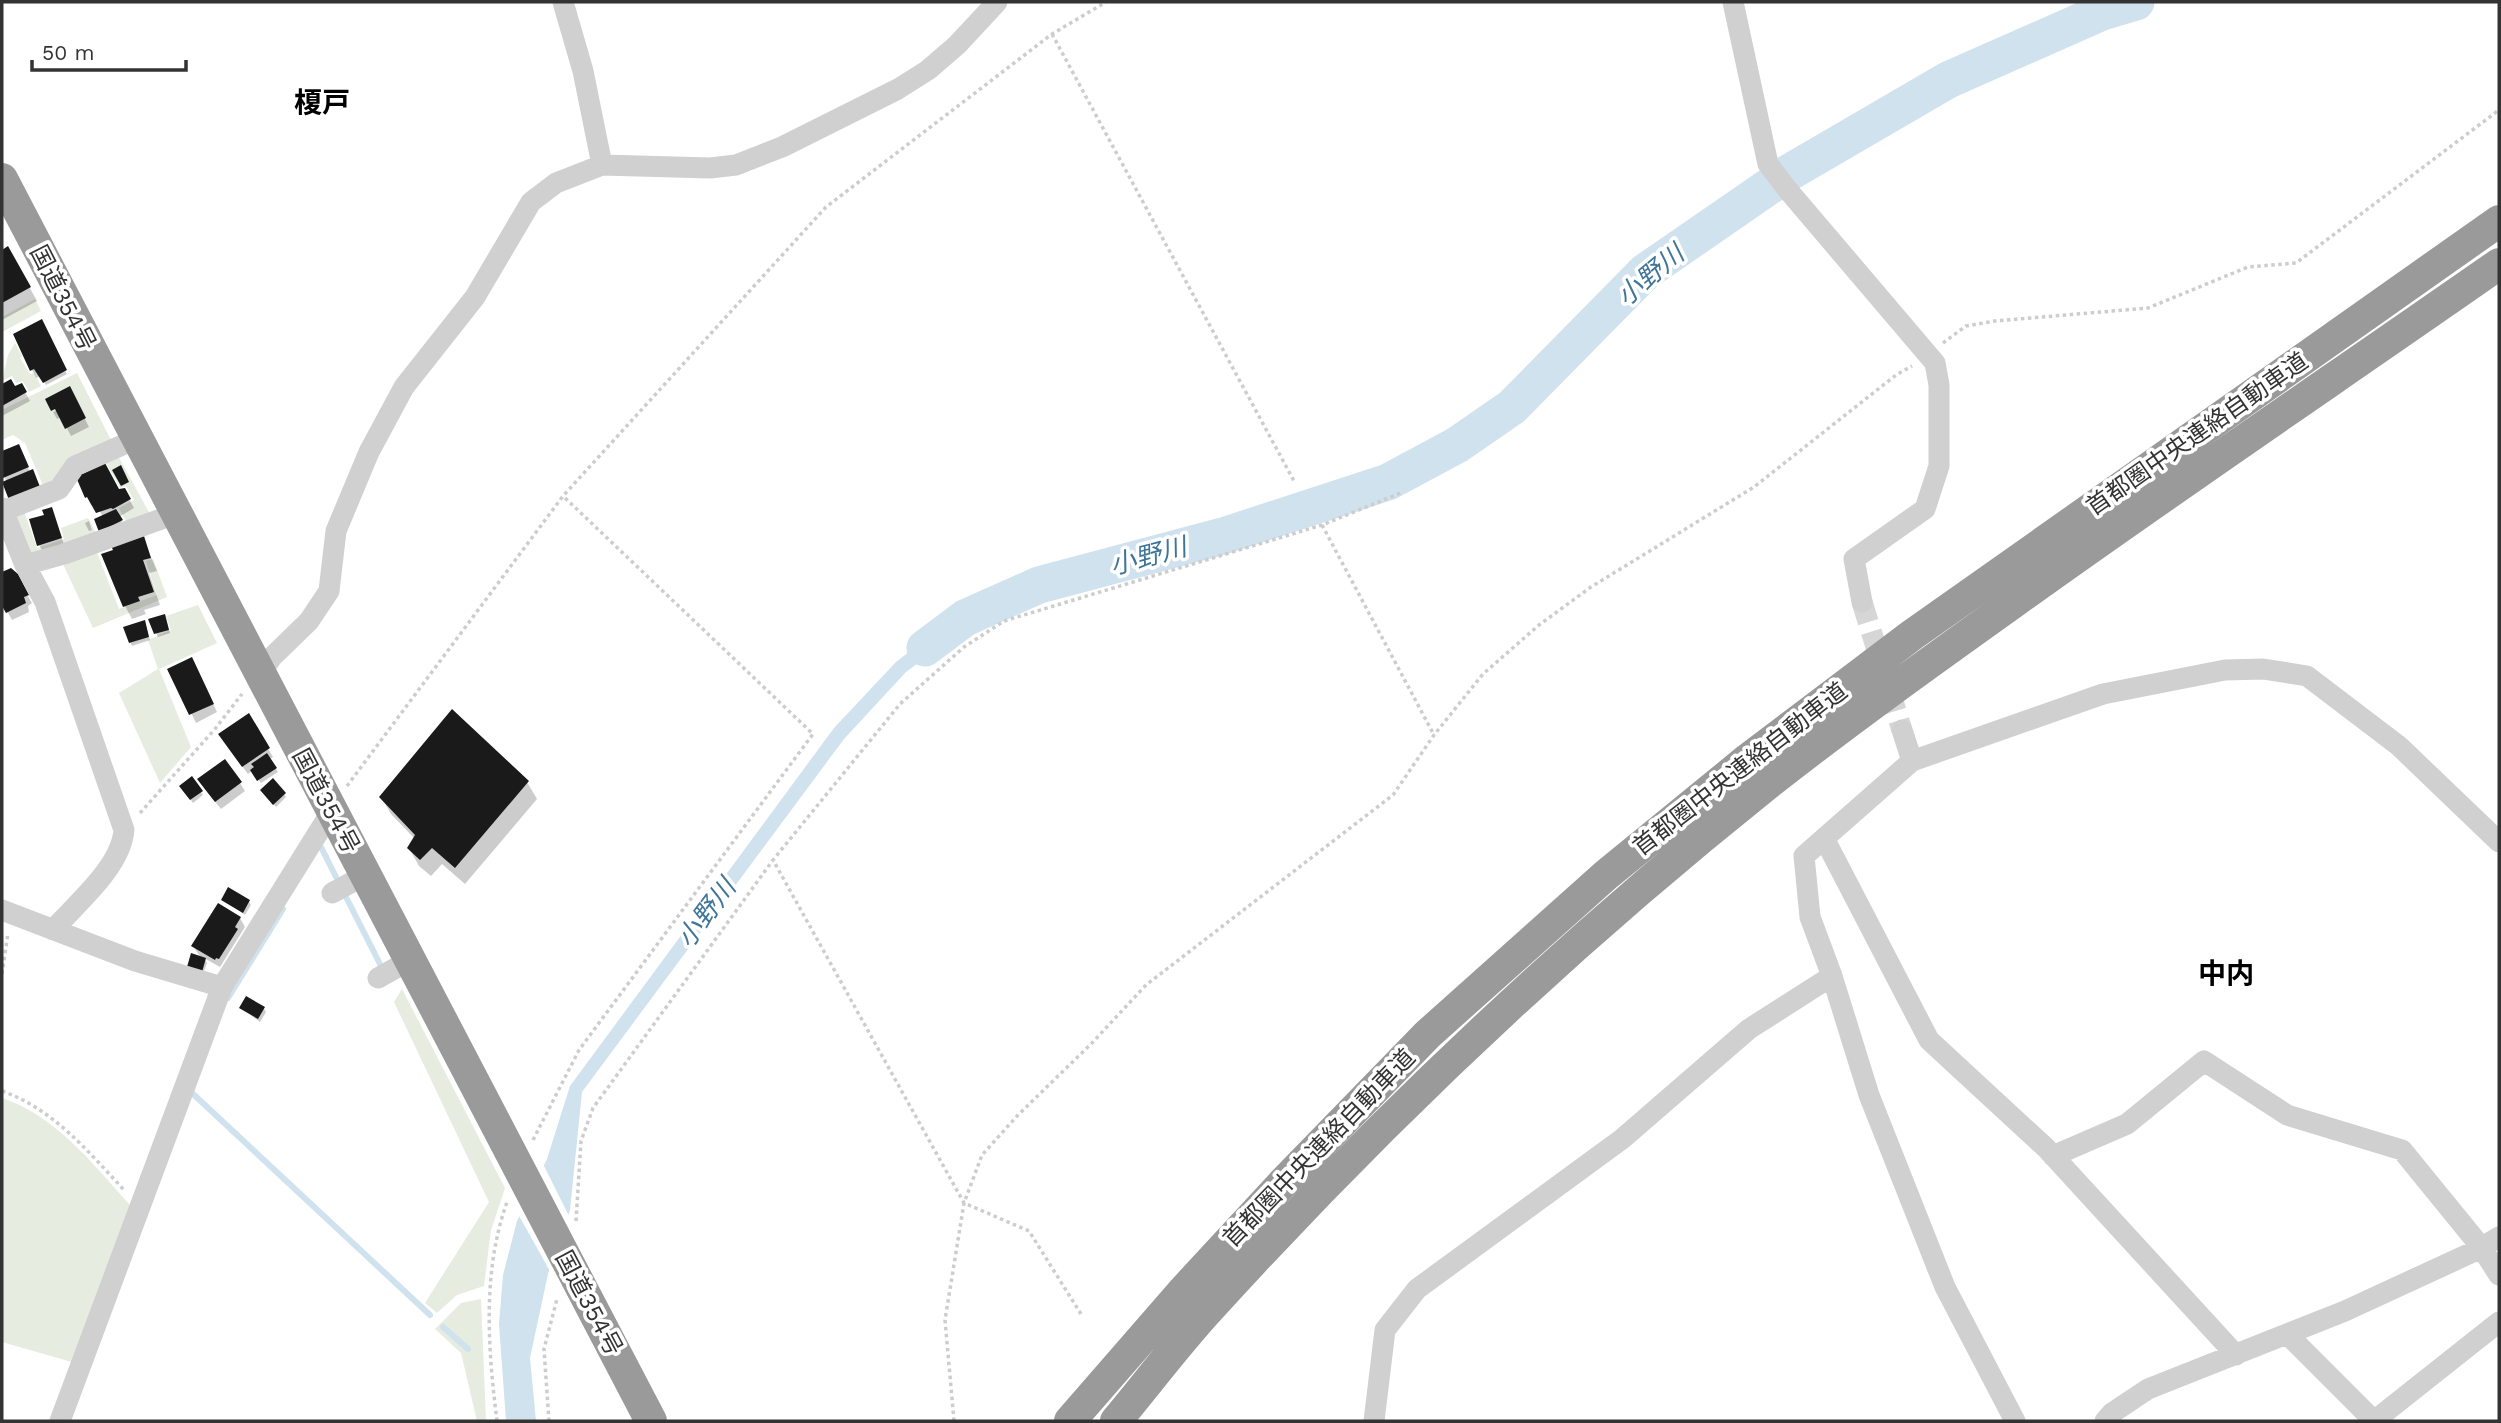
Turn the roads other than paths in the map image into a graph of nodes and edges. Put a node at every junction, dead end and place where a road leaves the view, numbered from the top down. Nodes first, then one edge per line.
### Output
1 (563, 2) edge
2 (997, 2) edge
3 (1733, 2) edge
4 (602, 165) junction
5 (2, 179) edge
6 (2499, 220) edge
7 (2499, 264) edge
8 (136, 439) junction
9 (2, 510) edge
10 (175, 514) junction
11 (25, 565) junction
12 (1862, 602) tunnel mouth
13 (260, 674) junction
14 (1902, 730) tunnel mouth
15 (1912, 761) junction
16 (331, 812) junction
17 (1824, 838) junction
18 (2499, 842) edge
19 (365, 875) junction
20 (332, 892) dead end
21 (6, 912) edge
22 (53, 930) junction
23 (410, 960) junction
24 (1832, 976) junction
25 (378, 978) dead end
26 (222, 988) junction
27 (2053, 1156) junction
28 (2490, 1242) edge
29 (2499, 1275) edge
30 (2499, 1322) edge
31 (2288, 1335) junction
32 (2236, 1355) junction
33 (60, 1421) edge
34 (651, 1421) edge
35 (1070, 1421) edge
36 (1116, 1421) edge
37 (1374, 1421) edge
38 (2015, 1421) edge
39 (2105, 1421) edge
40 (2374, 1421) edge

1 - 4 street
2 - 4 street
3 - 12 street
4 - 13 street
5 - 8 highway, 国道354号
6 - 35 highway, 首都圏中央連絡自動車道
7 - 36 highway, 首都圏中央連絡自動車道
8 - 9 street
8 - 10 highway, 国道354号
9 - 11 street
10 - 11 street
10 - 13 highway, 国道354号
11 - 22 street
13 - 16 highway, 国道354号
14 - 15 street
15 - 17 street
15 - 18 street
16 - 19 highway, 国道354号
16 - 26 street
17 - 24 street
17 - 27 street
19 - 20 street
19 - 23 highway, 国道354号
21 - 22 street
22 - 26 street
23 - 25 street
23 - 34 highway, 国道354号
24 - 37 street
24 - 38 street
26 - 33 street
27 - 28 street
27 - 32 street
28 - 29 street
28 - 31 street
30 - 40 street
31 - 32 street
31 - 40 street
32 - 39 street

